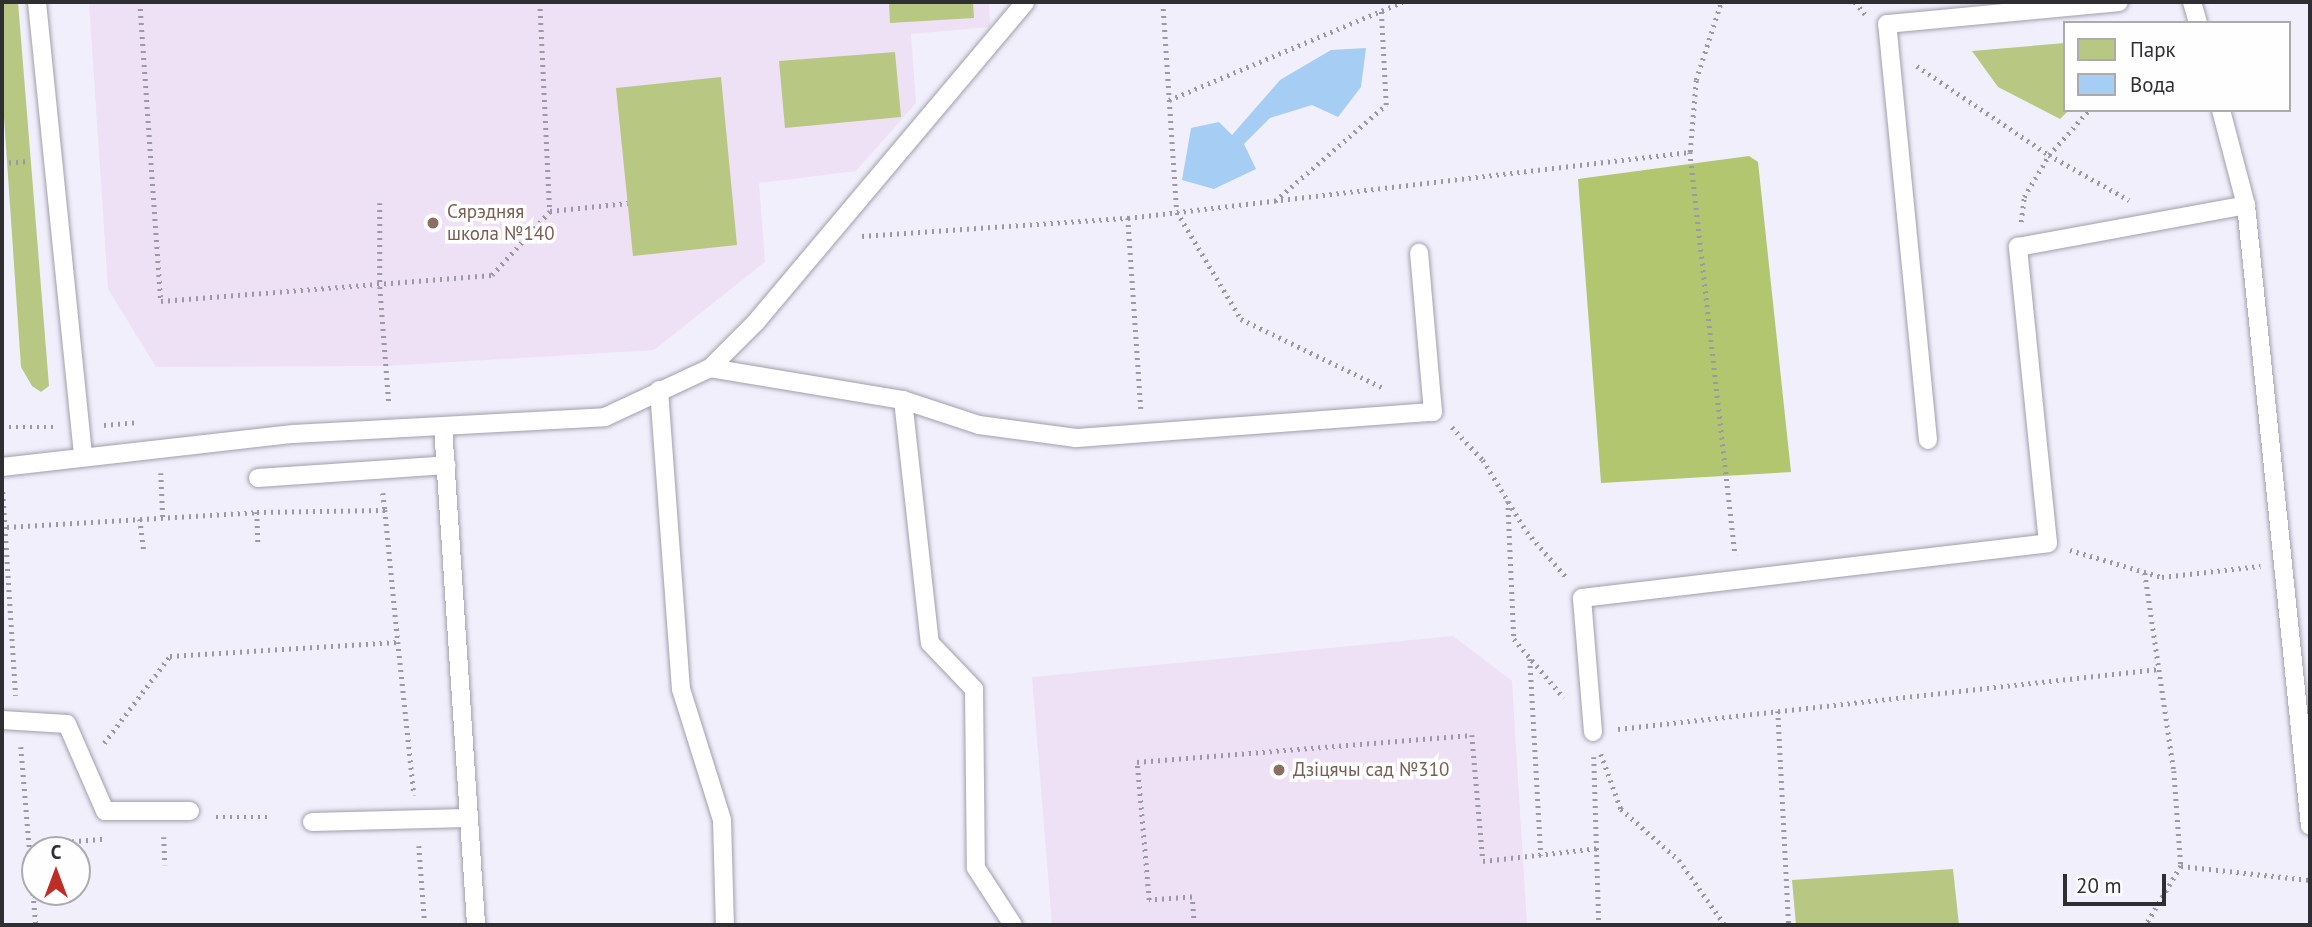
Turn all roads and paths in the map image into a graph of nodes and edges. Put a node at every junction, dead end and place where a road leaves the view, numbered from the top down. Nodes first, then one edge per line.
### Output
1 (37, 2) edge
2 (140, 2) edge
3 (540, 2) edge
4 (1025, 2) edge
5 (1163, 2) edge
6 (1402, 2) edge
7 (1721, 2) edge
8 (1855, 2) edge
9 (2119, 2) edge
10 (2192, 2) edge
11 (1381, 10) junction
12 (2197, 21) edge
13 (1891, 48) junction
14 (1169, 100) junction
15 (2087, 112) edge
16 (2222, 112) edge
17 (1690, 152) junction
18 (2049, 155) junction
19 (2100, 183) dead end
20 (1274, 201) junction
21 (380, 204) dead end
22 (628, 204) dead end
23 (2246, 205) junction
24 (550, 211) junction
25 (1177, 212) junction
26 (1128, 218) junction
27 (822, 239) junction
28 (2018, 247) junction
29 (1419, 253) dead end
30 (380, 287) junction
31 (710, 368) junction
32 (659, 390) junction
33 (903, 400) junction
34 (389, 405) dead end
35 (1433, 412) junction
36 (443, 427) junction
37 (1143, 435) junction
38 (1928, 440) dead end
39 (83, 456) junction
40 (447, 465) junction
41 (2, 467) edge
42 (258, 478) dead end
43 (1508, 500) junction
44 (257, 512) junction
45 (140, 519) junction
46 (7, 527) dead end
47 (258, 543) dead end
48 (2048, 543) junction
49 (144, 551) dead end
50 (2239, 569) dead end
51 (2145, 573) junction
52 (1738, 580) junction
53 (1571, 582) dead end
54 (398, 642) junction
55 (1530, 658) junction
56 (2159, 669) junction
57 (1778, 711) junction
58 (2, 720) edge
59 (1593, 732) junction
60 (103, 745) dead end
61 (197, 814) joint
62 (267, 817) dead end
63 (467, 818) junction
64 (417, 821) junction
65 (312, 822) dead end
66 (2310, 827) edge
67 (152, 838) dead end
68 (103, 839) dead end
69 (116, 839) dead end
70 (1599, 848) junction
71 (1541, 856) junction
72 (165, 865) dead end
73 (2181, 866) junction
74 (2310, 880) edge
75 (425, 925) edge
76 (476, 925) edge
77 (725, 925) edge
78 (1013, 925) edge
79 (1194, 925) edge
80 (1600, 925) edge
81 (1725, 925) edge
82 (1789, 925) edge
83 (2146, 925) edge

1 - 39 lane
2 - 30 path
3 - 24 path
4 - 27 lane
5 - 14 path
6 - 11 path
7 - 17 path
8 - 13 path
9 - 13 lane
10 - 12 lane
11 - 14 path
11 - 20 path
13 - 18 path
13 - 38 lane
14 - 25 path
15 - 18 path
16 - 23 lane
17 - 20 path
17 - 52 path
18 - 19 path
18 - 28 path
20 - 25 path
21 - 30 path
22 - 24 path
23 - 28 lane
23 - 66 lane
24 - 30 path
25 - 26 path
25 - 35 path
26 - 27 path
26 - 37 path
27 - 31 lane
28 - 48 lane
29 - 35 lane
30 - 34 path
31 - 32 lane
31 - 33 lane
32 - 36 lane
32 - 77 lane
33 - 37 lane
33 - 78 lane
35 - 37 lane
35 - 43 path
36 - 39 lane
36 - 40 lane
39 - 41 lane
40 - 42 lane
40 - 63 lane
43 - 53 path
43 - 55 path
44 - 45 path
44 - 47 path
44 - 54 path
45 - 46 path
45 - 49 path
48 - 51 path
48 - 52 lane
50 - 51 path
51 - 56 path
52 - 59 lane
54 - 60 path
54 - 64 path
55 - 59 path
55 - 71 path
56 - 57 path
56 - 73 path
57 - 59 path
57 - 82 path
58 - 61 lane
59 - 70 path
59 - 81 path
61 - 62 path
63 - 64 lane
63 - 76 lane
64 - 65 lane
64 - 75 path
67 - 72 path
68 - 69 path
70 - 71 path
70 - 80 path
71 - 79 path
73 - 74 path
73 - 83 path

